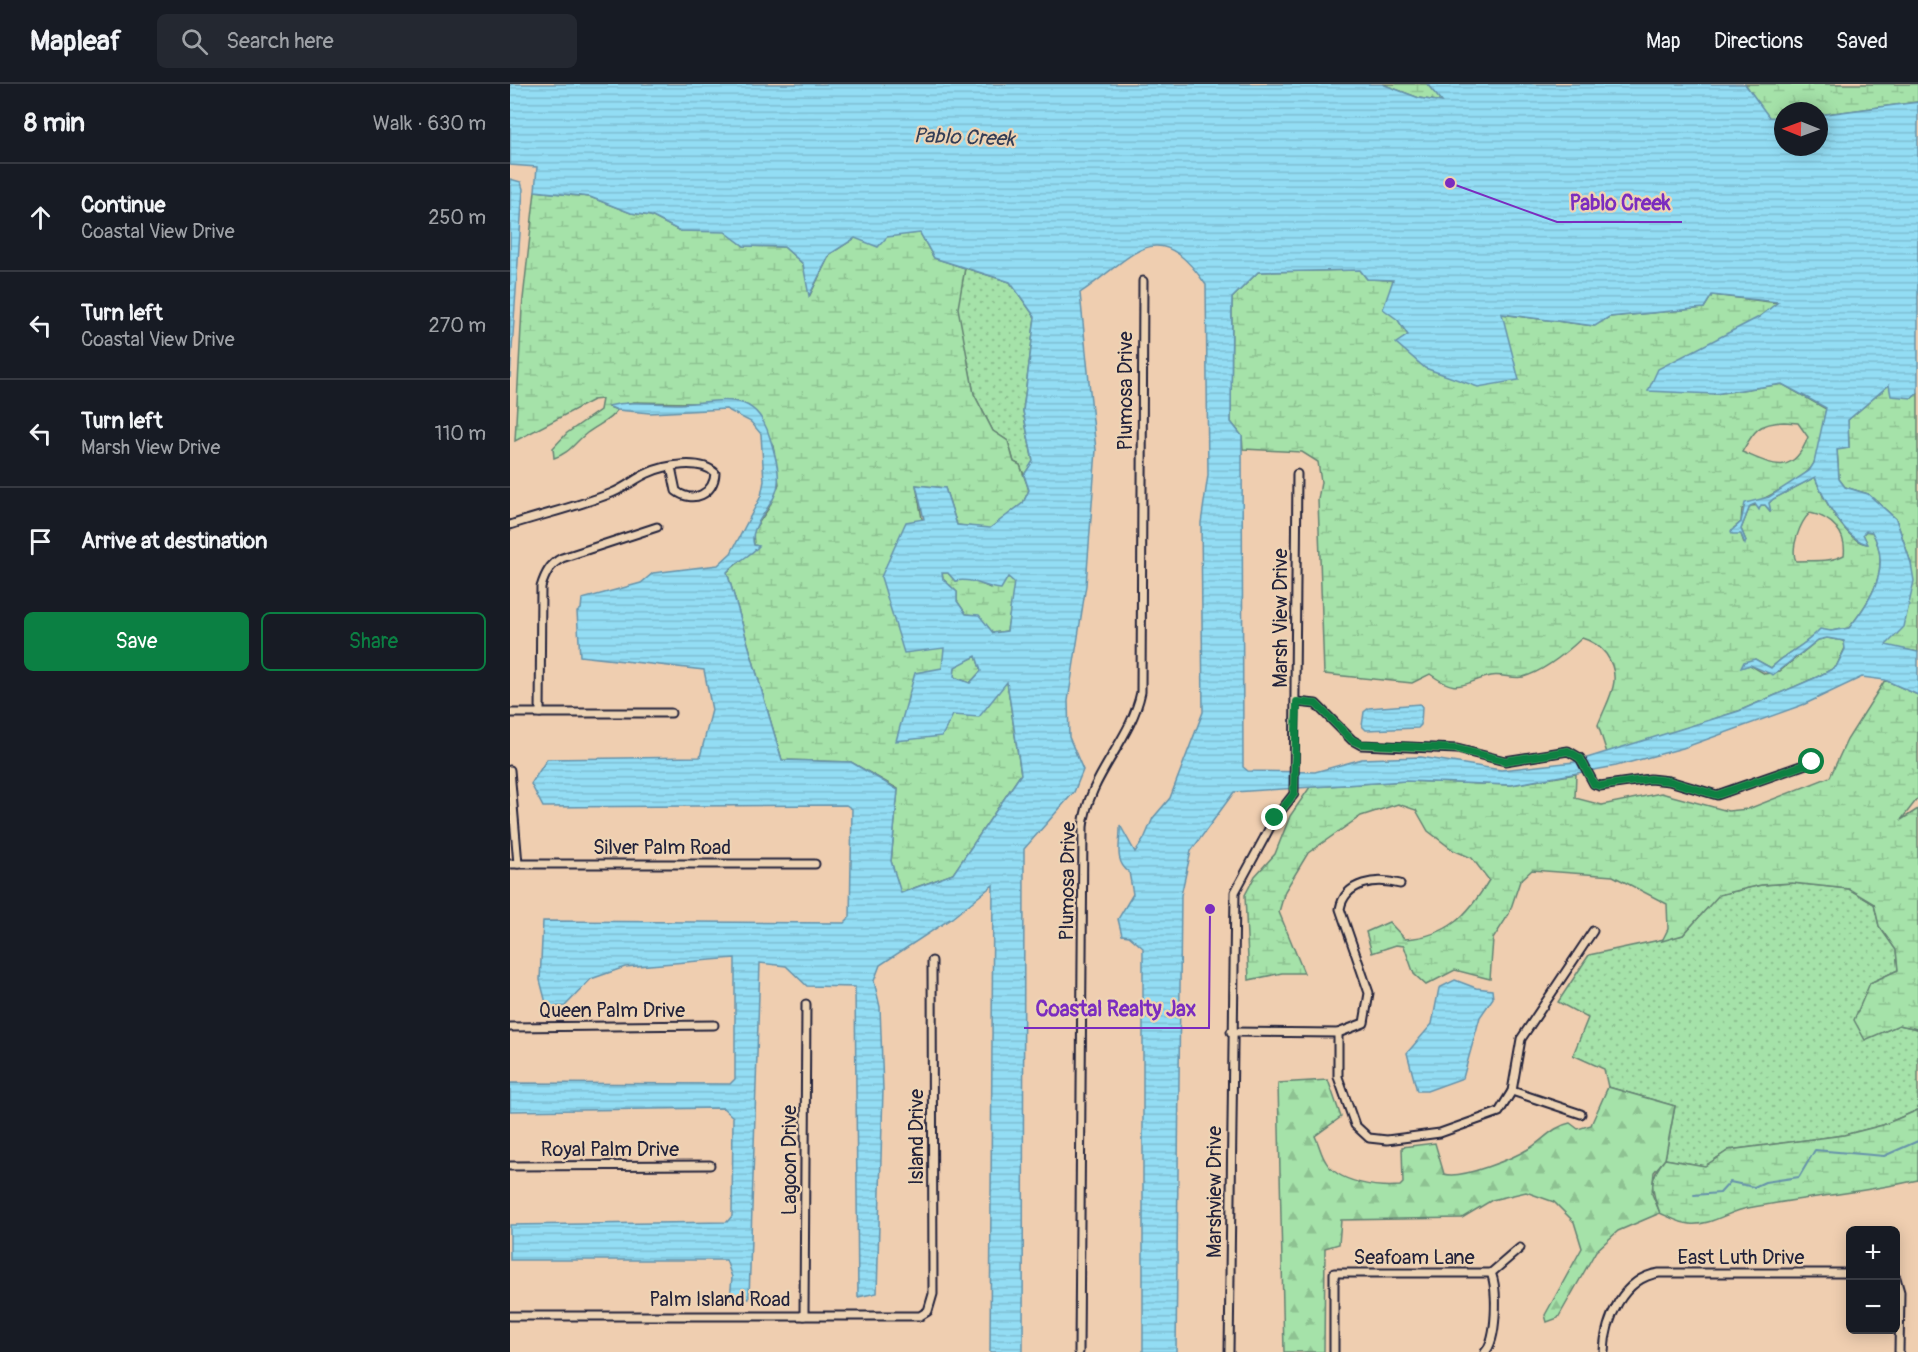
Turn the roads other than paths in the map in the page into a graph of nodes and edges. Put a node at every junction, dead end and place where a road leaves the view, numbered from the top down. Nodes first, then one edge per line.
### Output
1 (1143, 281) dead end
2 (671, 467) junction
3 (1297, 474) dead end
4 (510, 525) edge
5 (657, 527) dead end
6 (1297, 702) junction
7 (510, 713) edge
8 (540, 713) junction
9 (671, 713) dead end
10 (1812, 762) dead end
11 (510, 770) edge
12 (514, 864) edge
13 (815, 864) dead end
14 (1400, 884) dead end
15 (1593, 931) dead end
16 (932, 961) dead end
17 (806, 1004) dead end
18 (714, 1025) dead end
19 (510, 1027) edge
20 (1231, 1032) junction
21 (1338, 1033) junction
22 (1512, 1091) junction
23 (1581, 1114) dead end
24 (710, 1165) dead end
25 (510, 1166) edge
26 (1520, 1248) dead end
27 (1491, 1273) junction
28 (1846, 1273) edge
29 (1897, 1280) edge
30 (928, 1311) joint
31 (510, 1316) edge
32 (804, 1316) junction
33 (1079, 1352) edge
34 (1228, 1352) edge
35 (1334, 1352) edge
36 (1485, 1352) edge
37 (1604, 1352) edge
38 (1899, 1352) edge

1 - 33 street, Plumosa Drive
2 - 2 street
2 - 4 street
3 - 6 street, Marsh View Drive
5 - 8 street
6 - 10 street
6 - 20 street, Marsh View Drive
7 - 8 street
8 - 9 street
11 - 12 street
12 - 13 street, Silver Palm Road
14 - 21 street
15 - 22 street
16 - 30 street, Island Drive
17 - 32 street, Lagoon Drive
18 - 19 street, Queen Palm Drive
20 - 21 street
20 - 34 street, Marshview Drive
21 - 22 street
22 - 23 street
24 - 25 street, Royal Palm Drive
26 - 27 street, Seafoam Lane
27 - 35 street, Seafoam Lane
27 - 36 street
28 - 37 street, East Luth Drive
29 - 38 street
30 - 32 street, Palm Island Road
31 - 32 street, Palm Island Road

